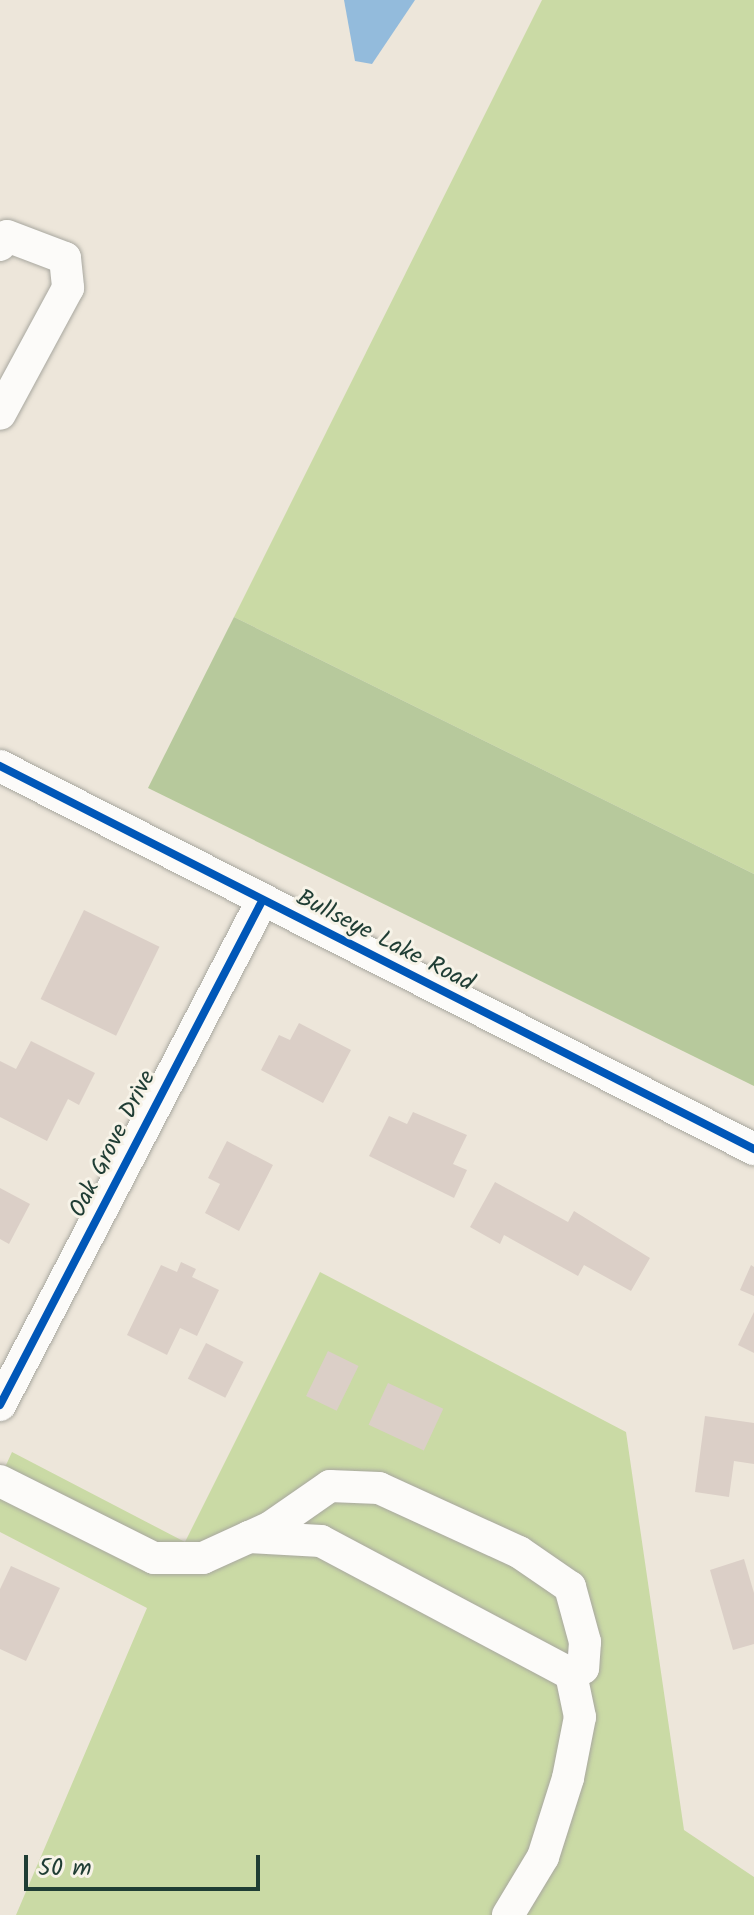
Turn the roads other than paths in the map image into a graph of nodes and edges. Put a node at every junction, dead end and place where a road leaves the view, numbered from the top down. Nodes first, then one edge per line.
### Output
1 (0, 245) edge
2 (0, 414) edge
3 (0, 766) edge
4 (262, 901) junction
5 (754, 1149) edge
6 (0, 1405) edge
7 (0, 1481) edge
8 (249, 1537) junction
9 (571, 1674) junction
10 (508, 1915) edge

1 - 2 street
3 - 4 street, Bullseye Lake Road
4 - 5 street, Bullseye Lake Road
4 - 6 street, Oak Grove Drive
7 - 8 street
8 - 9 street
8 - 9 street
9 - 10 street

